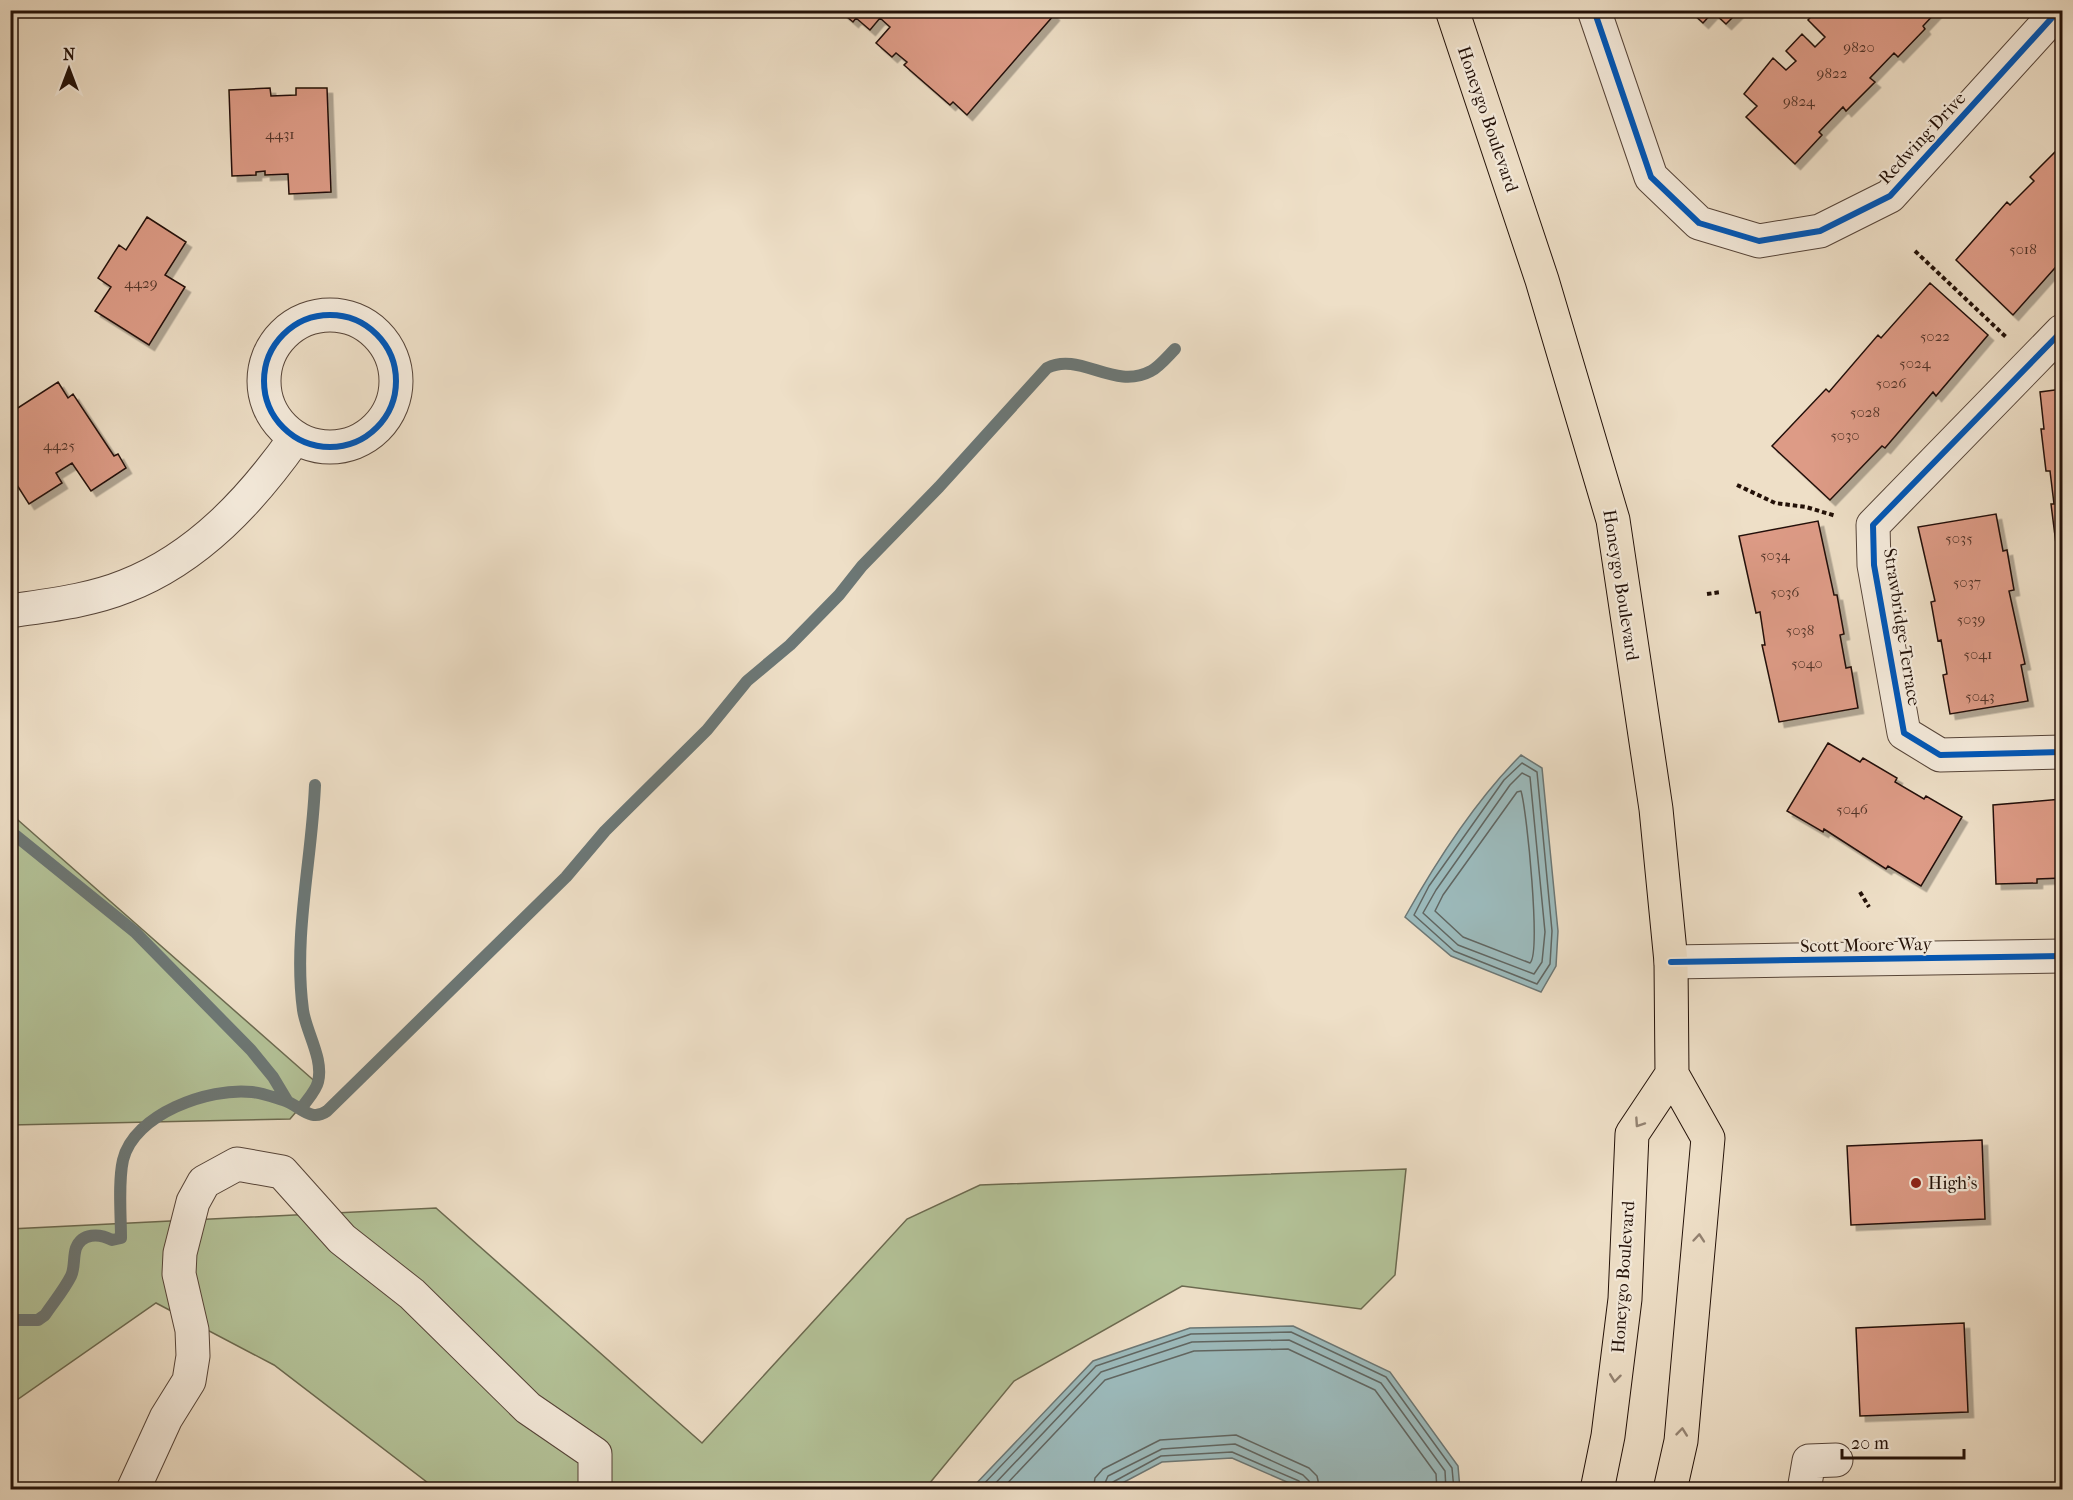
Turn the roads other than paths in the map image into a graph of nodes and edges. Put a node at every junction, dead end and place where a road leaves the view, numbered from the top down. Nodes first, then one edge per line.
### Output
1 (1452, 10) edge
2 (1594, 10) edge
3 (2059, 10) edge
4 (2062, 331) edge
5 (295, 438) junction
6 (10, 610) edge
7 (2062, 752) edge
8 (2062, 956) edge
9 (1671, 962) junction
10 (1672, 1074) junction
11 (1836, 1460) dead end
12 (132, 1490) edge
13 (595, 1490) edge
14 (1597, 1490) edge
15 (1670, 1490) edge
16 (1804, 1490) edge

1 - 9 main road, Honeygo Boulevard
2 - 3 street, Redwing Drive
4 - 7 street, Strawbridge Terrace
5 - 5 street
5 - 6 street
8 - 9 street, Scott Moore Way
9 - 10 main road, Honeygo Boulevard
10 -> 14 main road, Honeygo Boulevard
15 -> 10 main road, Honeygo Boulevard
11 - 16 street
12 - 13 street

